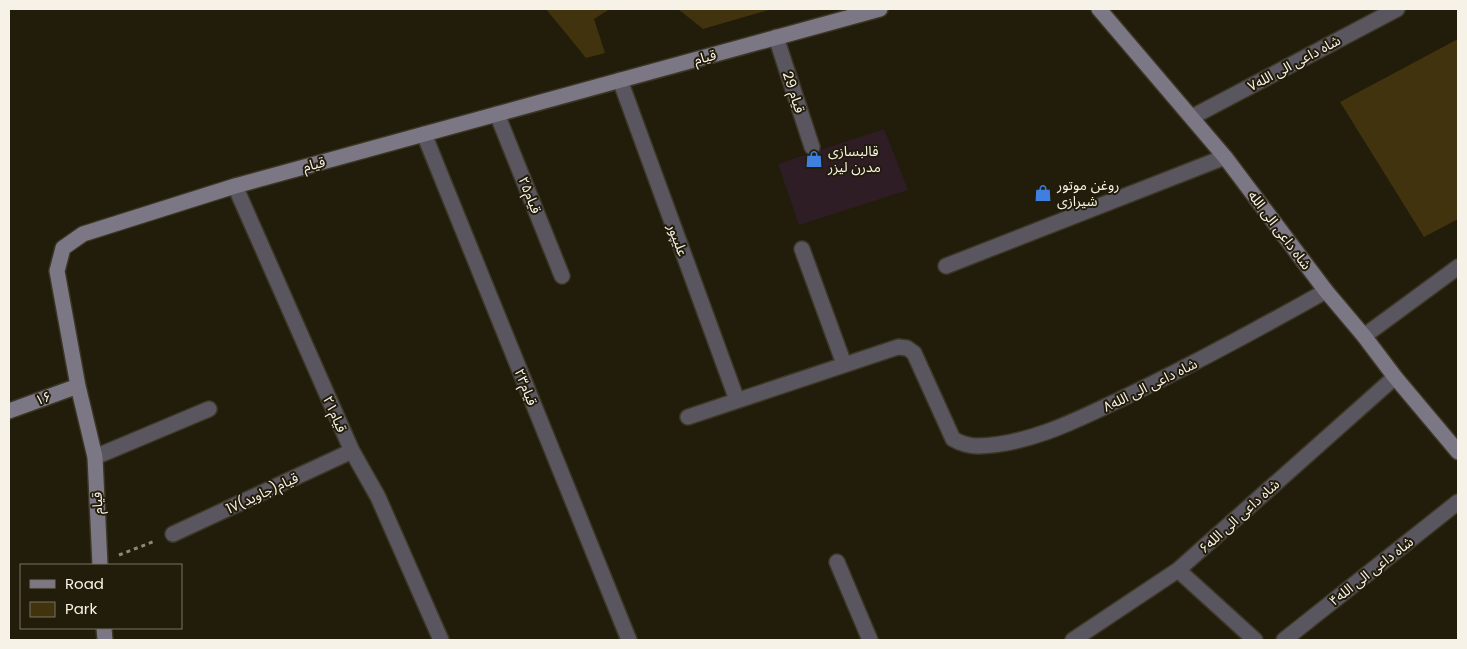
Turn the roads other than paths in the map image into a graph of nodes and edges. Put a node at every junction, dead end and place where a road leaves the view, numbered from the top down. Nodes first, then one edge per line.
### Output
1 (880, 9) edge
2 (1099, 9) edge
3 (1397, 9) edge
4 (776, 37) junction
5 (620, 80) junction
6 (497, 114) junction
7 (1192, 117) junction
8 (424, 134) junction
9 (812, 147) dead end
10 (1224, 157) junction
11 (235, 186) junction
12 (802, 249) dead end
13 (946, 266) dead end
14 (1458, 267) edge
15 (562, 276) dead end
16 (1326, 291) junction
17 (1364, 336) junction
18 (844, 364) junction
19 (1395, 377) junction
20 (78, 386) junction
21 (736, 400) junction
22 (208, 409) dead end
23 (9, 410) edge
24 (688, 417) dead end
25 (352, 451) junction
26 (1458, 452) edge
27 (95, 457) junction
28 (1458, 502) edge
29 (172, 534) road end
30 (837, 562) dead end
31 (100, 564) edge
32 (1178, 570) junction
33 (441, 640) edge
34 (629, 640) edge
35 (870, 640) edge
36 (1073, 640) edge
37 (1255, 640) edge
38 (1284, 640) edge

1 - 4 street, قیام
2 - 7 street, شاه داعی الی الله
3 - 7 street, شاه داعی الی الله۷
4 - 5 street, قیام
4 - 9 street, قیام 29
5 - 6 street, قیام
5 - 21 street, علیپور
6 - 8 street, قیام
6 - 15 street, قیام۲۵
7 - 10 street, شاه داعی الی الله
8 - 11 street, قیام
8 - 34 street, قیام۲۳
10 - 13 street
10 - 16 street, شاه داعی الی الله
11 - 20 street, قیام
11 - 25 street, قیام۲۱
12 - 18 street
14 - 17 street
16 - 17 street, شاه داعی الی الله
16 - 18 street, شاه داعی الی الله۸
17 - 19 street, شاه داعی الی الله
18 - 21 street
19 - 26 street, شاه داعی الی الله
19 - 32 street, شاه داعی الی الله۶
20 - 23 street, ۱۶
20 - 27 street, قیام
21 - 24 street
22 - 27 street
25 - 29 street, قیام(جاوید)1۷
25 - 33 street, قیام۲۱
27 - 31 street, قیام
28 - 38 street, شاه داعی الی الله۴
30 - 35 street
32 - 36 street, شاه داعی الی الله۶
32 - 37 street

